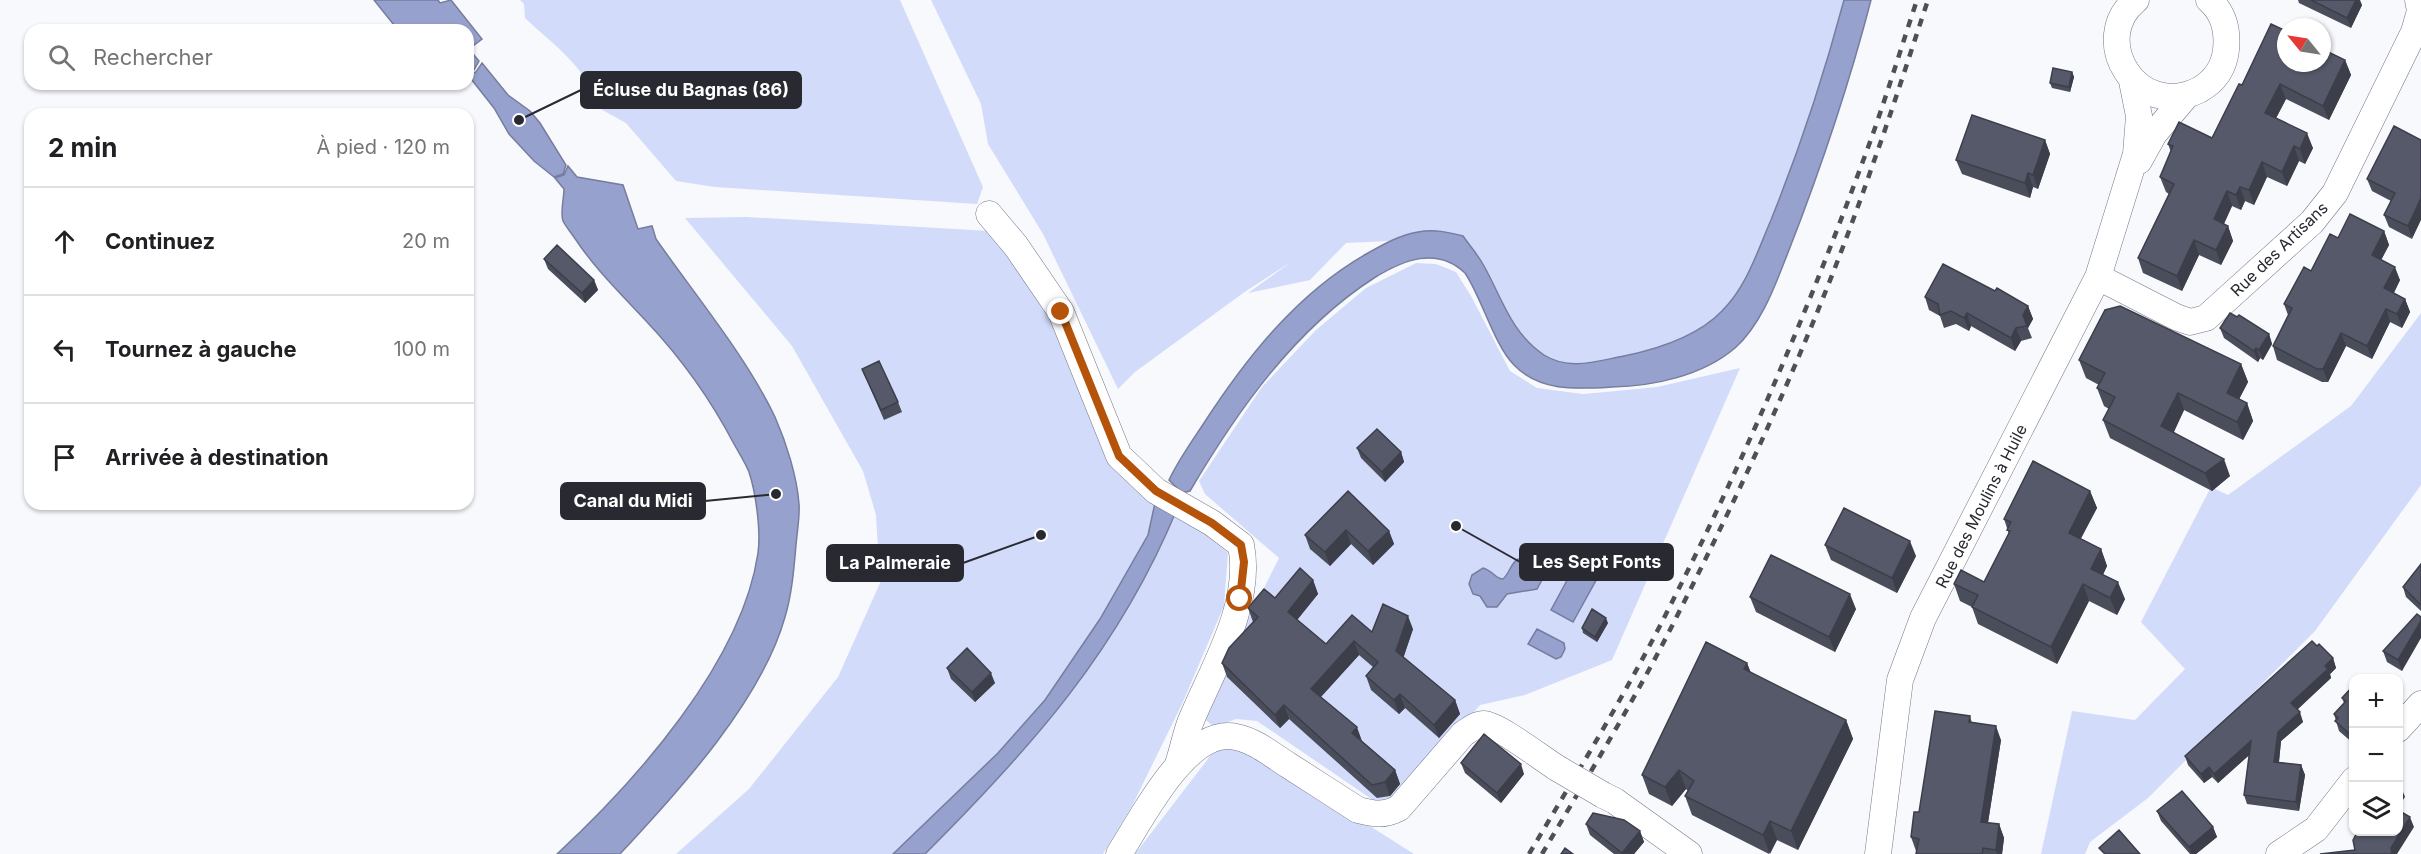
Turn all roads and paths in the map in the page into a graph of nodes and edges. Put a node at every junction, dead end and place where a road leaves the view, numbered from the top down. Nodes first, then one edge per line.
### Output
1 (2136, 0) edge
2 (2418, 0) edge
3 (2217, 2) edge
4 (2132, 81) junction
5 (2186, 96) junction
6 (2133, 172) junction
7 (988, 214) dead end
8 (2098, 277) junction
9 (2421, 704) edge
10 (2399, 728) edge
11 (1177, 767) junction
12 (2352, 782) edge
13 (1119, 854) edge
14 (1689, 854) edge
15 (1878, 854) edge
16 (2279, 854) edge

1 - 4 street, Rue des Moulins à Huile
2 - 8 street, Rue des Artisans
3 - 5 street
4 - 5 street
4 - 6 street, Rue des Moulins à Huile
5 - 6 street, Rue des Moulins à Huile
6 - 8 street, Rue des Moulins à Huile
7 - 11 street
8 - 15 street, Rue des Moulins à Huile
9 - 10 street
11 - 13 street
11 - 14 street, bridge
12 - 16 street

